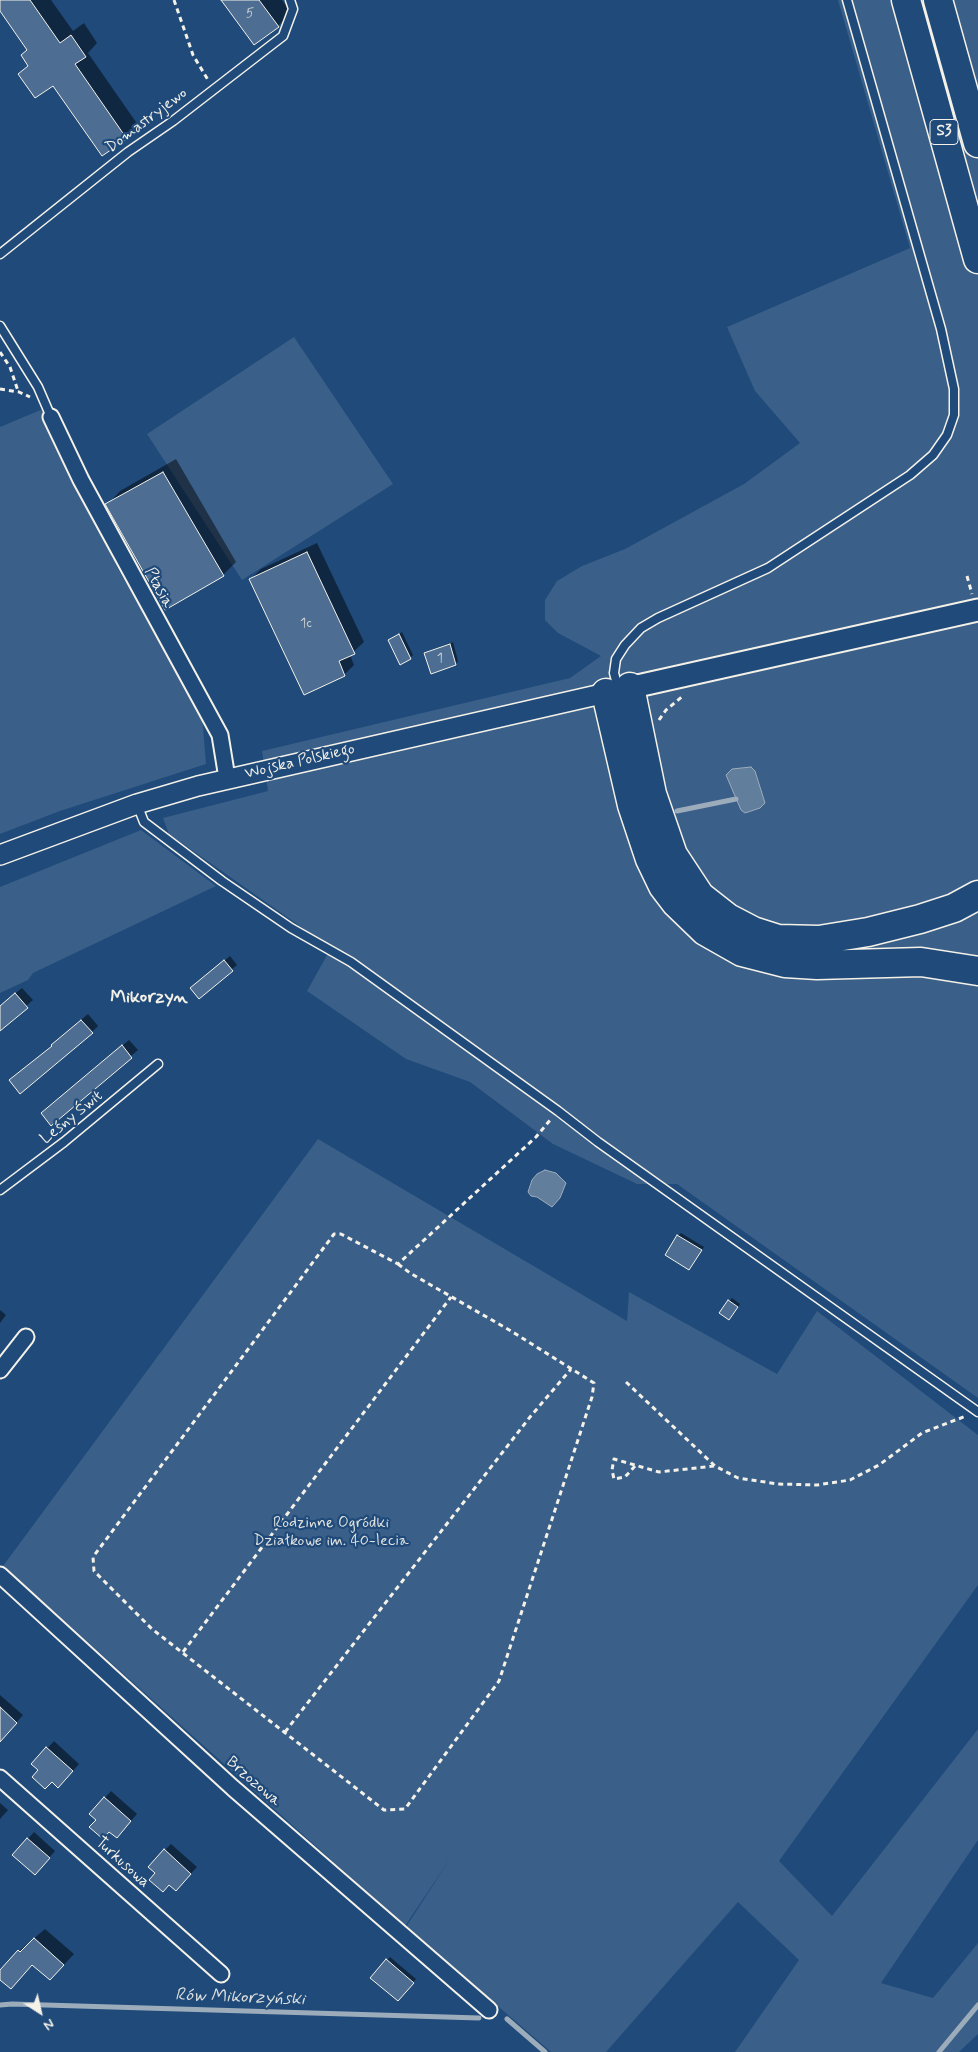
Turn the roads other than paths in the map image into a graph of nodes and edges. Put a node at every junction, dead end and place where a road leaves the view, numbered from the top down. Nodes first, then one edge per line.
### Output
1 (290, 0) edge
2 (847, 0) edge
3 (906, 0) edge
4 (939, 5) edge
5 (978, 84) edge
6 (978, 143) edge
7 (0, 254) edge
8 (978, 259) edge
9 (0, 326) edge
10 (51, 417) joint
11 (976, 605) edge
12 (618, 690) junction
13 (227, 778) junction
14 (138, 804) junction
15 (0, 854) edge
16 (978, 896) edge
17 (978, 971) edge
18 (158, 1064) dead end
19 (0, 1190) edge
20 (26, 1337) dead end
21 (0, 1370) edge
22 (978, 1412) edge
23 (0, 1575) edge
24 (0, 1778) edge
25 (221, 1974) dead end
26 (489, 2010) dead end

1 - 7 lane, Domastryjewo
2 - 12 lane
3 - 8 highway, S3
4 - 5 highway
4 - 6 highway, S3
9 - 10 lane
10 - 13 street, Ptasia
11 - 12 main road
12 - 13 street, Wojska Polskiego
12 - 16 highway
12 - 17 highway
13 - 14 street, Wojska Polskiego
14 - 15 street, Wojska Polskiego
14 - 22 lane
18 - 19 lane, Leśny Świt
20 - 21 street
23 - 26 street, Brzozowa
24 - 25 street, Turkusowa

